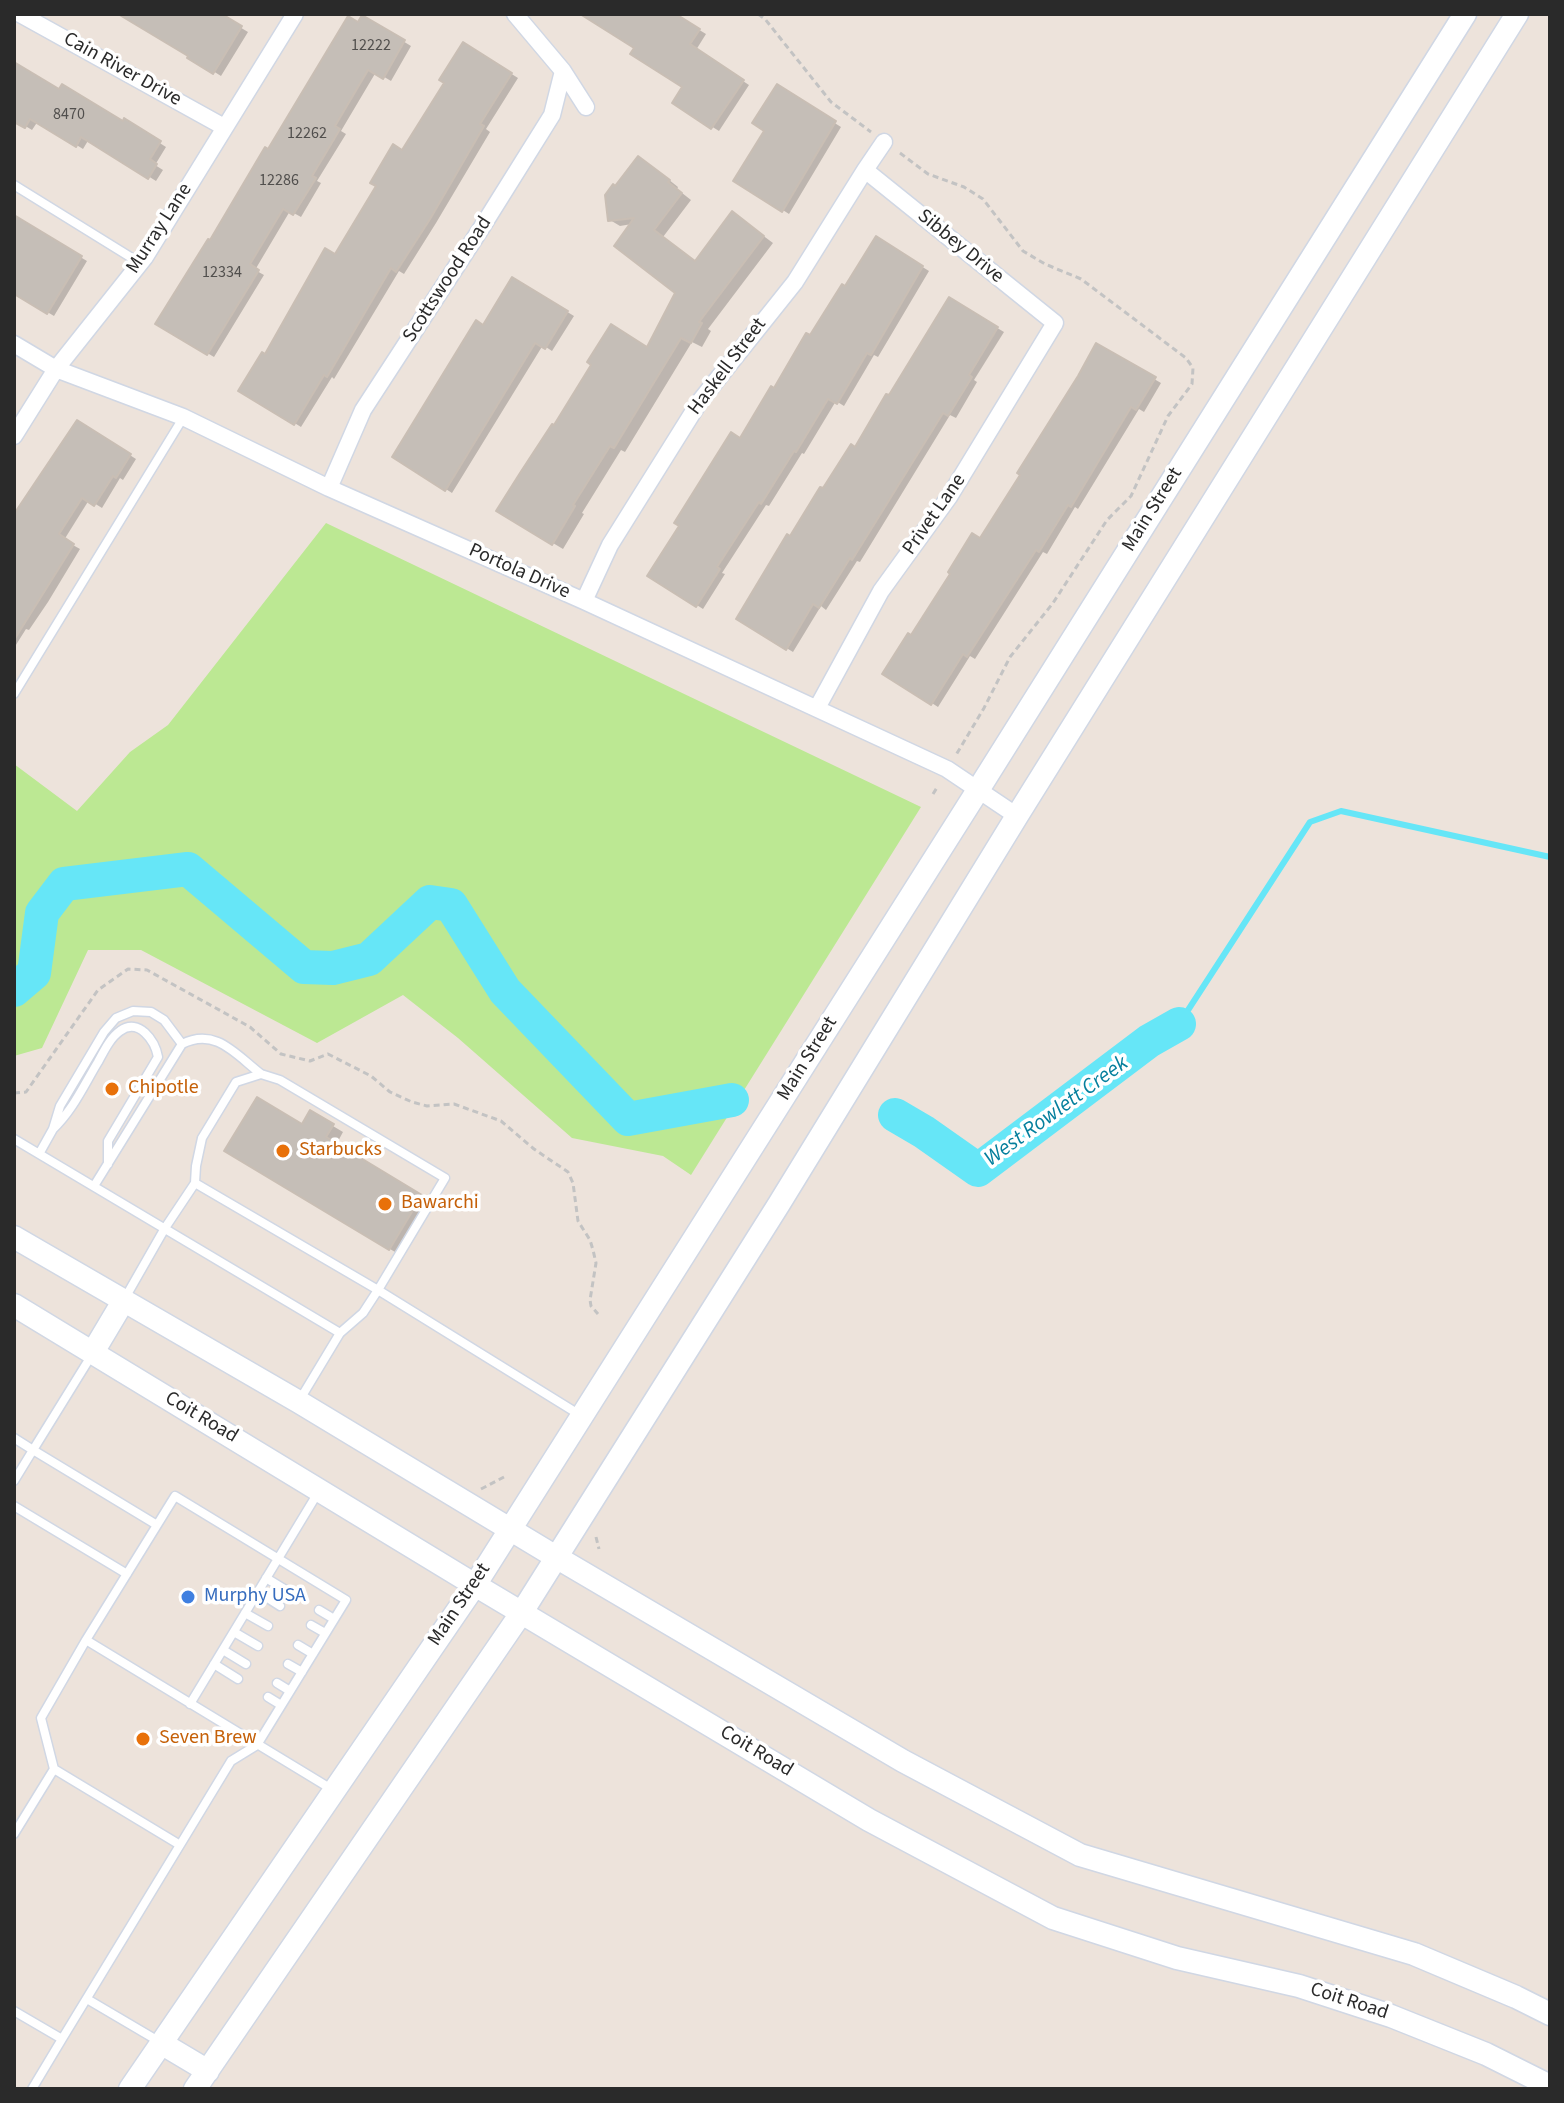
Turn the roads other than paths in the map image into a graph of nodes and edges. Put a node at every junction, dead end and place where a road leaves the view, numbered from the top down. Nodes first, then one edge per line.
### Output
1 (20, 14) edge
2 (295, 14) edge
3 (515, 14) edge
4 (1465, 14) edge
5 (1517, 14) edge
6 (563, 71) junction
7 (586, 107) dead end
8 (224, 127) junction
9 (884, 142) dead end
10 (865, 170) junction
11 (14, 185) edge
12 (140, 263) junction
13 (1055, 323) joint
14 (14, 344) edge
15 (56, 369) junction
16 (183, 417) junction
17 (14, 436) edge
18 (329, 488) junction
19 (584, 601) junction
20 (14, 694) edge
21 (817, 708) junction
22 (978, 790) junction
23 (1017, 816) junction
24 (182, 1044) junction
25 (261, 1074) junction
26 (53, 1129) junction
27 (14, 1139) edge
28 (39, 1154) junction
29 (108, 1164) junction
30 (195, 1183) junction
31 (94, 1186) junction
32 (165, 1228) junction
33 (14, 1237) edge
34 (378, 1290) junction
35 (124, 1300) junction
36 (14, 1305) edge
37 (340, 1333) junction
38 (93, 1352) junction
39 (299, 1402) junction
40 (581, 1416) junction
41 (14, 1438) edge
42 (33, 1450) junction
43 (14, 1481) edge
44 (319, 1490) junction
45 (14, 1506) edge
46 (157, 1525) junction
47 (511, 1528) junction
48 (556, 1557) junction
49 (278, 1559) junction
50 (127, 1574) junction
51 (266, 1578) junction
52 (475, 1585) junction
53 (258, 1592) junction
54 (289, 1592) dead end
55 (280, 1606) dead end
56 (319, 1610) dead end
57 (522, 1612) junction
58 (245, 1613) junction
59 (334, 1619) junction
60 (311, 1625) dead end
61 (268, 1626) dead end
62 (234, 1632) junction
63 (325, 1633) junction
64 (86, 1640) junction
65 (298, 1645) dead end
66 (258, 1646) dead end
67 (223, 1650) junction
68 (313, 1654) junction
69 (214, 1664) junction
70 (246, 1664) dead end
71 (288, 1664) dead end
72 (302, 1672) junction
73 (238, 1679) dead end
74 (277, 1683) dead end
75 (290, 1691) junction
76 (268, 1697) dead end
77 (190, 1704) junction
78 (281, 1705) junction
79 (257, 1745) junction
80 (54, 1769) junction
81 (333, 1791) junction
82 (14, 1834) edge
83 (180, 1845) junction
84 (87, 1999) junction
85 (14, 2011) edge
86 (1550, 2014) edge
87 (62, 2039) junction
88 (161, 2043) junction
89 (201, 2080) edge
90 (1550, 2086) edge
91 (32, 2089) edge
92 (130, 2089) edge

1 - 8 street, Cain River Drive
2 - 8 street, Murray Lane
3 - 6 street
4 - 22 main road, Main Street
5 - 23 main road
6 - 7 street
6 - 18 street, Scottswood Road
8 - 12 street, Murray Lane
9 - 10 street, Haskell Street
10 - 13 street, Sibbey Drive
10 - 19 street, Haskell Street
11 - 12 lane
12 - 15 street, Murray Lane
13 - 21 street, Privet Lane
14 - 15 street, Portola Drive
15 - 16 street, Portola Drive
15 - 17 street, Murray Lane
16 - 18 street, Portola Drive
16 - 20 lane
18 - 19 street, Portola Drive
19 - 21 street, Portola Drive
21 - 22 street, Portola Drive
22 - 23 street, Portola Drive
22 - 40 main road, Main Street
23 - 48 main road
24 - 25 lane
24 - 26 lane
24 - 29 lane
25 - 30 lane
25 - 34 lane
26 - 28 lane
26 - 29 lane
27 - 28 lane
28 - 31 lane
29 - 31 lane
30 - 32 lane
30 - 34 lane
31 - 32 lane
32 - 35 lane
32 - 37 lane
33 - 35 main road
34 - 37 lane
34 - 40 lane
35 - 38 main road
35 - 39 main road
36 - 38 main road, Coit Road
37 - 39 lane
38 - 42 lane
38 - 44 main road, Coit Road
39 - 47 main road
40 - 47 main road, Main Street
41 - 42 lane
42 - 43 lane
42 - 46 lane
44 - 49 lane
44 - 52 main road, Coit Road
45 - 50 lane
46 - 49 lane
46 - 50 lane
47 - 48 main road
47 - 52 main road, Main Street
48 - 57 main road
48 - 86 main road
49 - 51 lane
49 - 59 lane
50 - 64 lane
51 - 53 lane
51 - 54 lane
52 - 57 main road, Coit Road
52 - 81 main road, Main Street
53 - 55 lane
53 - 58 lane
56 - 59 lane
57 - 89 main road
57 - 90 main road, Coit Road
58 - 61 lane
58 - 62 lane
59 - 63 lane
60 - 63 lane
62 - 66 lane
62 - 67 lane
63 - 68 lane
64 - 77 lane
64 - 80 lane
65 - 68 lane
67 - 69 lane
67 - 70 lane
68 - 72 lane
69 - 73 lane
69 - 77 lane
71 - 72 lane
72 - 75 lane
74 - 75 lane
75 - 78 lane
76 - 78 lane
77 - 79 lane
78 - 79 lane
79 - 81 lane
79 - 83 lane
80 - 82 lane
80 - 83 lane
81 - 88 main road, Main Street
83 - 84 lane
84 - 87 lane
84 - 88 lane
85 - 87 lane
87 - 91 lane
88 - 89 main road
88 - 92 main road, Main Street

